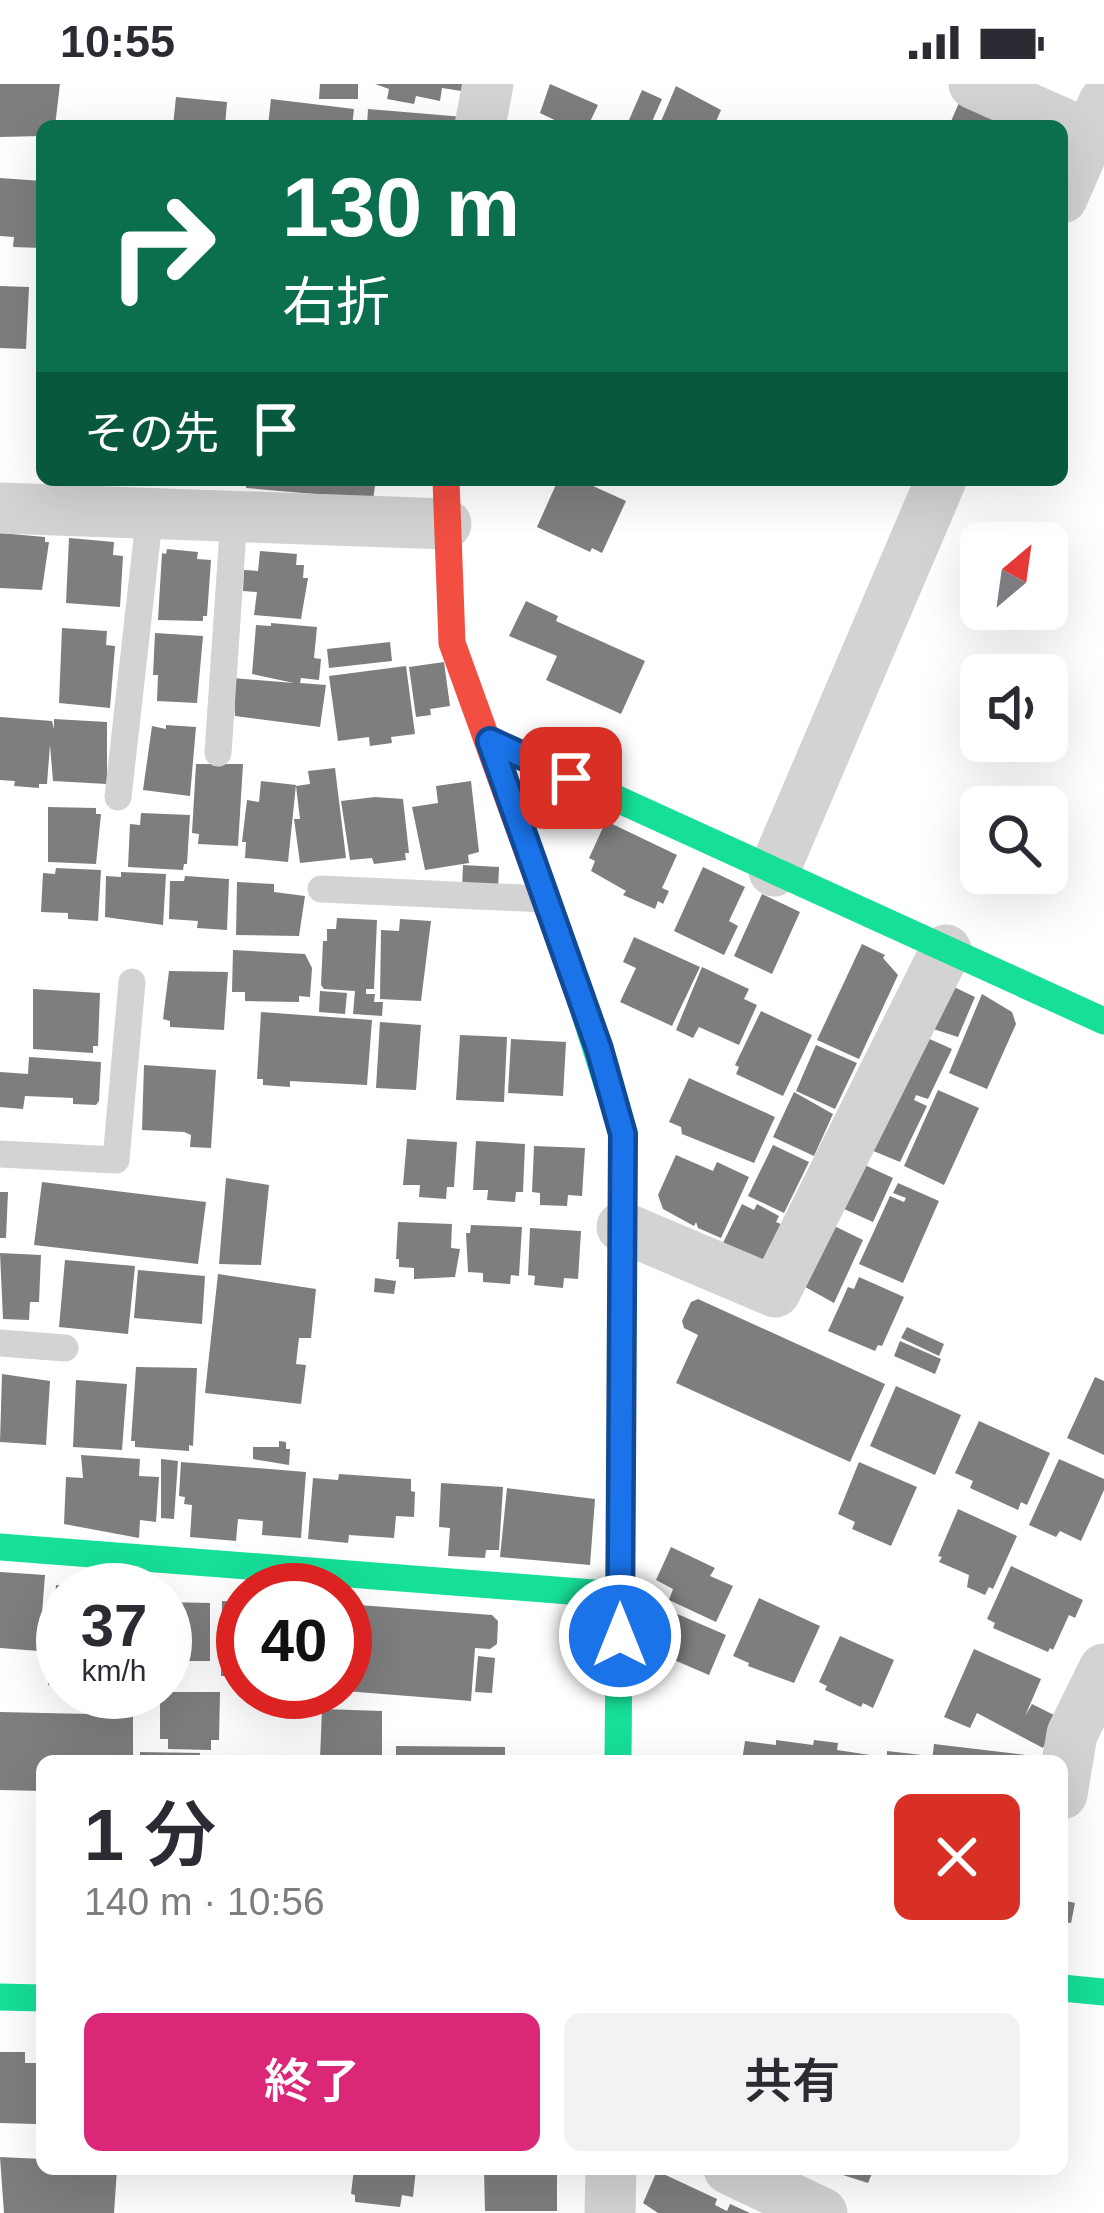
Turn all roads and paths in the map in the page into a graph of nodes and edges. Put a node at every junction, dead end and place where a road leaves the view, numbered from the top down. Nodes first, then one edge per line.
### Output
1 (488, 84) edge
2 (974, 84) edge
3 (1096, 119) edge
4 (481, 120) edge
5 (1068, 184) edge
6 (938, 486) edge
7 (446, 502) edge
8 (0, 508) edge
9 (150, 512) junction
10 (234, 516) junction
11 (490, 741) junction
12 (218, 753) dead end
13 (118, 797) dead end
14 (774, 871) junction
15 (321, 889) dead end
16 (546, 899) junction
17 (946, 950) junction
18 (132, 982) dead end
19 (1104, 1021) edge
20 (0, 1154) edge
21 (622, 1227) junction
22 (0, 1343) edge
23 (65, 1348) dead end
24 (0, 1547) edge
25 (620, 1594) junction
26 (1104, 1669) edge
27 (618, 1755) edge
28 (1068, 1758) edge
29 (1068, 1989) edge
30 (1104, 1992) edge
31 (0, 1997) edge
32 (36, 1998) edge
33 (611, 2175) edge
34 (742, 2175) edge
35 (610, 2213) edge
36 (822, 2213) edge

1 - 4 street
2 - 3 street
3 - 5 street
6 - 14 street
7 - 10 street
7 - 11 street
8 - 9 street
9 - 10 street
9 - 13 lane
10 - 12 lane
11 - 14 street
11 - 16 street
14 - 17 street
15 - 16 lane
16 - 21 street
17 - 19 street
17 - 21 street
18 - 20 lane
21 - 25 street
22 - 23 lane
24 - 25 street
25 - 27 street
26 - 28 street
29 - 30 street
31 - 32 street
33 - 35 street
34 - 36 street

